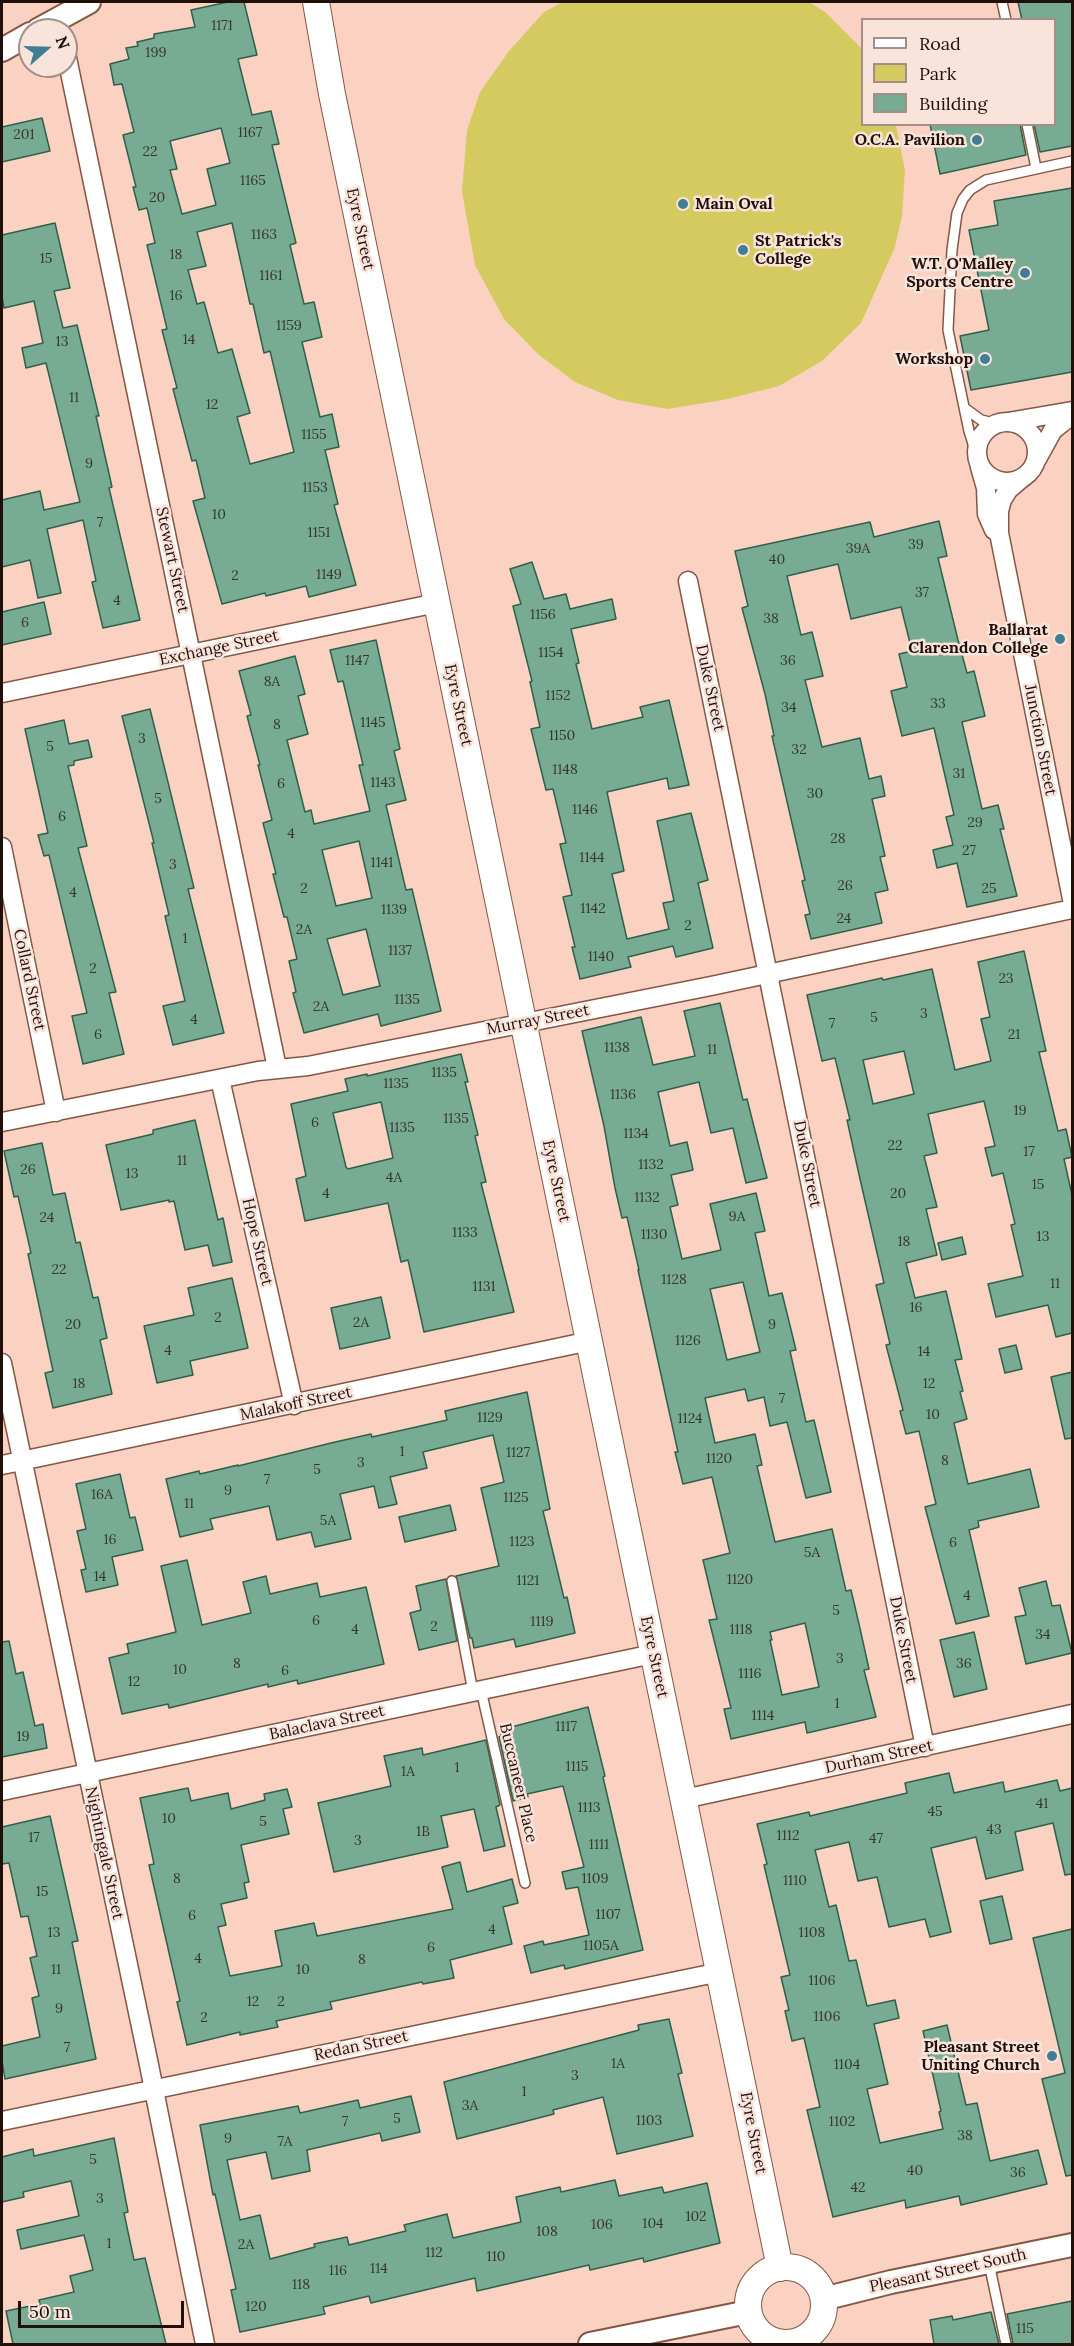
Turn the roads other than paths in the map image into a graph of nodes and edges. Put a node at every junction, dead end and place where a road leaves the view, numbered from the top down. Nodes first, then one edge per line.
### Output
1 (89, 2) edge
2 (302, 2) edge
3 (316, 2) edge
4 (1002, 2) edge
5 (67, 18) edge
6 (1006, 18) edge
7 (18, 41) edge
8 (2, 50) edge
9 (71, 78) edge
10 (332, 94) junction
11 (1027, 126) edge
12 (1072, 161) edge
13 (1036, 168) junction
14 (963, 401) junction
15 (1072, 413) edge
16 (1001, 423) junction
17 (1035, 462) junction
18 (979, 463) junction
19 (1022, 478) junction
20 (1000, 545) junction
21 (688, 581) dead end
22 (437, 603) junction
23 (192, 654) junction
24 (2, 693) edge
25 (2, 848) edge
26 (1072, 899) edge
27 (1072, 909) edge
28 (768, 973) junction
29 (524, 1022) junction
30 (277, 1068) junction
31 (220, 1078) junction
32 (56, 1112) junction
33 (2, 1122) edge
34 (590, 1341) junction
35 (2, 1363) edge
36 (294, 1405) junction
37 (23, 1460) junction
38 (2, 1465) edge
39 (452, 1581) dead end
40 (653, 1654) junction
41 (477, 1691) junction
42 (1072, 1714) edge
43 (925, 1747) junction
44 (87, 1773) junction
45 (2, 1791) edge
46 (684, 1799) junction
47 (525, 1883) dead end
48 (720, 1972) junction
49 (154, 2090) junction
50 (2, 2121) edge
51 (1072, 2245) edge
52 (989, 2263) junction
53 (780, 2268) junction
54 (823, 2299) junction
55 (748, 2312) junction
56 (793, 2343) edge
57 (205, 2344) edge
58 (590, 2344) edge
59 (1006, 2344) edge

1 - 5 street
2 - 10 main road, Eyre Street
3 - 10 main road, Eyre Street
4 - 6 lane
7 - 8 street
9 - 23 street, Stewart Street
10 - 22 main road, Eyre Street
11 - 13 lane
12 - 13 lane
13 - 14 lane
14 - 16 lane
14 - 18 lane
15 - 16 street
15 - 17 street
16 - 17 street
16 - 18 street
17 - 19 street
18 - 19 street
18 - 20 street, Junction Street
19 - 20 street, Junction Street
20 - 26 street, Junction Street
21 - 28 street, Duke Street
22 - 23 street, Exchange Street
22 - 29 main road, Eyre Street
23 - 24 street, Exchange Street
23 - 30 street, Stewart Street
25 - 32 street, Collard Street
27 - 28 street, Murray Street
28 - 29 street, Murray Street
28 - 43 street, Duke Street
29 - 30 street, Murray Street
29 - 34 main road, Eyre Street
30 - 31 street, Murray Street
31 - 32 street, Murray Street
31 - 36 street, Hope Street
32 - 33 street, Murray Street
34 - 36 street, Malakoff Street
34 - 40 main road, Eyre Street
35 - 37 street, Nightingale Street
36 - 37 street, Malakoff Street
37 - 38 street, Malakoff Street
37 - 44 street, Nightingale Street
39 - 41 lane, Buccaneer Place
40 - 41 street, Balaclava Street
40 - 46 main road, Eyre Street
41 - 44 street, Balaclava Street
41 - 47 lane, Buccaneer Place
42 - 43 street, Durham Street
43 - 46 street, Durham Street
44 - 45 street, Balaclava Street
44 - 49 street, Nightingale Street
46 - 48 main road, Eyre Street
48 - 49 street, Redan Street
48 - 53 main road, Eyre Street
49 - 50 street, Redan Street
49 - 57 street, Nightingale Street
51 - 52 street, Pleasant Street South
52 - 54 street, Pleasant Street South
52 - 59 lane
53 - 54 main road
53 - 55 main road
54 - 56 main road
55 - 56 main road
55 - 58 street

